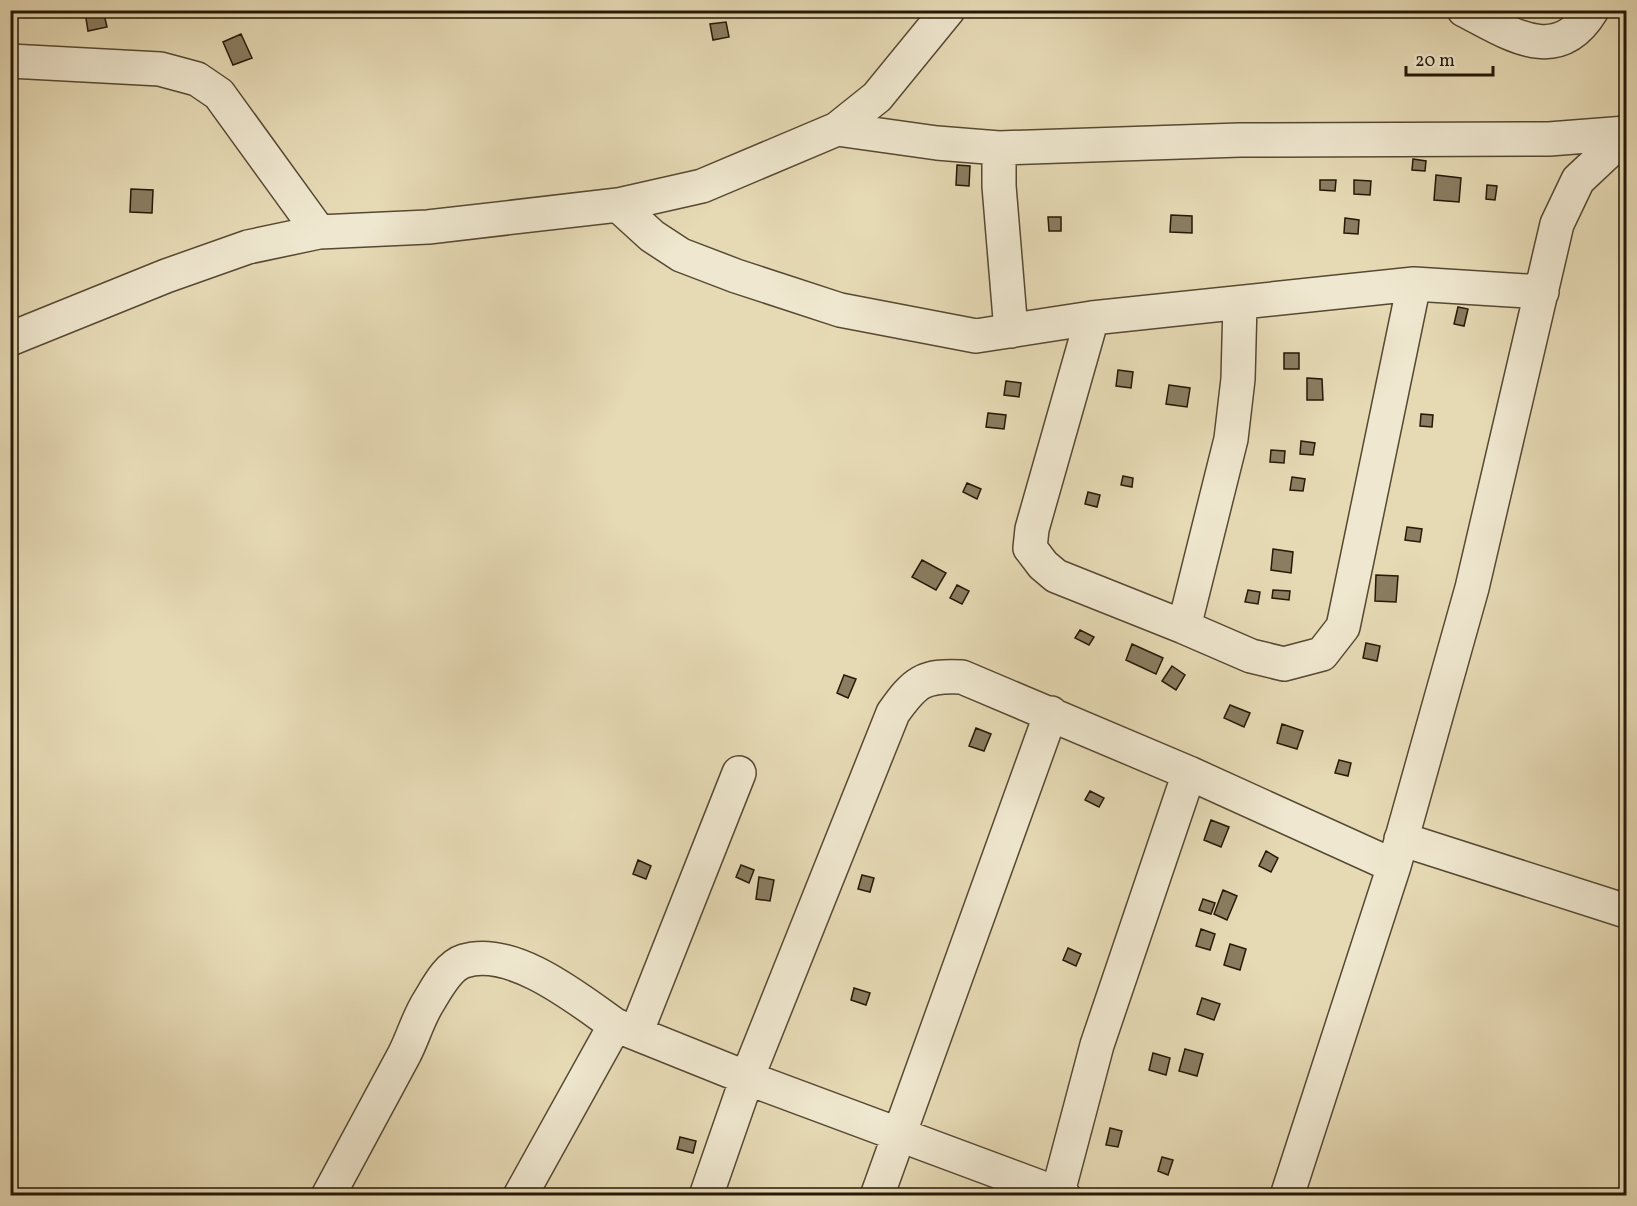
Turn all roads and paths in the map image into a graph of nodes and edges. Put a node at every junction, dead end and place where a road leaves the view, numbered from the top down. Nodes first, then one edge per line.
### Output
1 (948, 10) edge
2 (1464, 10) edge
3 (1592, 10) edge
4 (10, 61) edge
5 (837, 129) junction
6 (1626, 134) edge
7 (999, 148) junction
8 (618, 205) junction
9 (319, 232) junction
10 (1414, 284) junction
11 (1542, 292) junction
12 (1240, 303) junction
13 (1092, 318) junction
14 (1011, 331) junction
15 (10, 339) edge
16 (1184, 627) junction
17 (1051, 713) junction
18 (739, 773) dead end
19 (1189, 773) junction
20 (1398, 853) junction
21 (1626, 911) edge
22 (626, 1029) junction
23 (747, 1078) junction
24 (897, 1134) junction
25 (1060, 1195) edge
26 (328, 1196) edge
27 (520, 1196) edge
28 (706, 1196) edge
29 (877, 1196) edge
30 (1287, 1196) edge

1 - 5 street
2 - 3 street
4 - 9 street
5 - 7 street
5 - 8 street
6 - 7 street
6 - 11 street
7 - 14 street
8 - 9 street
8 - 14 street
9 - 15 street
10 - 11 street
10 - 12 street
10 - 16 street
11 - 20 street
12 - 13 street
12 - 16 street
13 - 14 street
13 - 16 street
17 - 19 street
17 - 23 street
17 - 24 street
18 - 22 street
19 - 20 street
19 - 25 street
20 - 21 street
20 - 30 street
22 - 23 street
22 - 26 street
22 - 27 street
23 - 24 street
23 - 28 street
24 - 25 street
24 - 29 street

